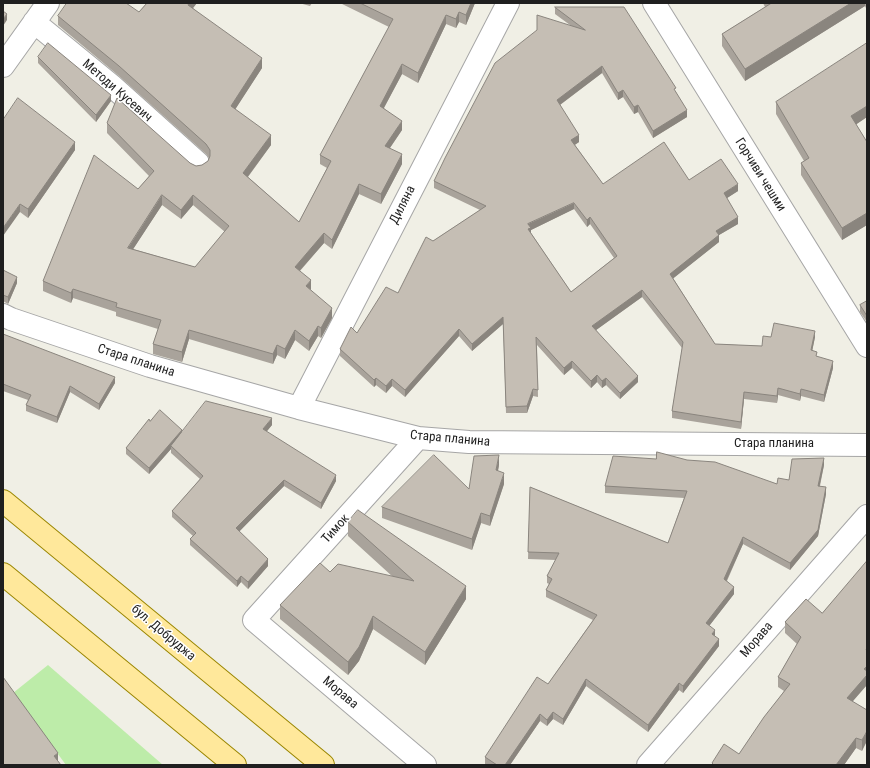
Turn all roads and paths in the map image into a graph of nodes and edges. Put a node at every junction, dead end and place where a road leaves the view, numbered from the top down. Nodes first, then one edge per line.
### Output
1 (48, 3) edge
2 (508, 3) edge
3 (654, 3) edge
4 (34, 22) junction
5 (3, 66) edge
6 (198, 163) dead end
7 (3, 315) edge
8 (867, 346) edge
9 (299, 408) junction
10 (418, 438) junction
11 (867, 445) edge
12 (3, 501) edge
13 (867, 516) edge
14 (3, 574) edge
15 (254, 620) joint
16 (235, 765) edge
17 (323, 765) edge
18 (425, 765) edge
19 (648, 765) edge

1 - 4 street
2 - 9 street, Диляна
3 - 8 street, Горчиви чешми
4 - 5 street
4 - 6 street, Методи Кусевич
7 - 9 street, Стара планина
9 - 10 street, Стара планина
10 - 11 street, Стара планина
10 - 15 street, Тимок
12 - 17 main road, бул. Добруджа
13 - 19 street, Морава
14 - 16 main road
15 - 18 street, Морава

